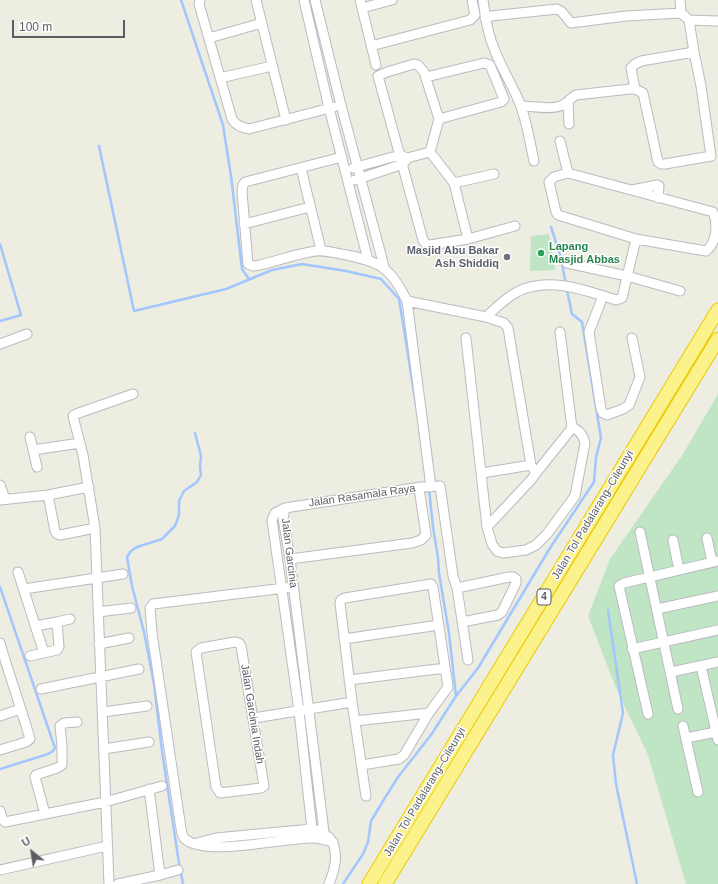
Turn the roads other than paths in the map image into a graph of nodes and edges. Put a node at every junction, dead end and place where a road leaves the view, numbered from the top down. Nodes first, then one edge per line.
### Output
1 (200, 0) edge
2 (256, 0) edge
3 (304, 0) edge
4 (315, 0) edge
5 (392, 0) edge
6 (472, 0) edge
7 (483, 0) edge
8 (680, 0) edge
9 (361, 4) edge
10 (681, 13) junction
11 (485, 18) junction
12 (689, 20) junction
13 (718, 21) edge
14 (262, 23) junction
15 (209, 38) junction
16 (371, 46) junction
17 (694, 52) junction
18 (376, 65) dead end
19 (272, 66) junction
20 (426, 77) junction
21 (220, 78) junction
22 (635, 89) junction
23 (568, 102) junction
24 (341, 106) junction
25 (521, 106) junction
26 (330, 108) junction
27 (439, 119) junction
28 (286, 120) junction
29 (569, 124) dead end
30 (560, 141) dead end
31 (430, 152) junction
32 (342, 157) junction
33 (403, 159) junction
34 (534, 161) dead end
35 (357, 166) junction
36 (301, 168) junction
37 (346, 170) junction
38 (568, 173) junction
39 (494, 174) dead end
40 (361, 179) junction
41 (349, 182) junction
42 (454, 183) junction
43 (310, 207) junction
44 (244, 224) junction
45 (515, 226) dead end
46 (468, 239) junction
47 (636, 239) junction
48 (322, 250) junction
49 (368, 260) junction
50 (567, 263) dead end
51 (384, 268) junction
52 (627, 276) junction
53 (680, 292) dead end
54 (603, 296) junction
55 (407, 301) junction
56 (718, 310) edge
57 (486, 317) junction
58 (560, 332) dead end
59 (27, 334) dead end
60 (466, 338) dead end
61 (632, 338) dead end
62 (718, 339) edge
63 (0, 344) edge
64 (133, 394) dead end
65 (572, 427) junction
66 (30, 437) dead end
67 (80, 443) junction
68 (33, 450) junction
69 (37, 467) dead end
70 (534, 469) junction
71 (482, 473) junction
72 (0, 485) edge
73 (89, 487) junction
74 (428, 487) junction
75 (48, 495) junction
76 (2, 500) edge
77 (285, 508) junction
78 (487, 527) junction
79 (94, 528) junction
80 (640, 532) dead end
81 (707, 538) dead end
82 (673, 540) dead end
83 (290, 559) junction
84 (715, 562) edge
85 (680, 570) junction
86 (18, 572) dead end
87 (123, 574) dead end
88 (650, 576) junction
89 (96, 579) junction
90 (293, 587) junction
91 (457, 588) junction
92 (282, 589) junction
93 (24, 590) junction
94 (718, 596) edge
95 (131, 608) dead end
96 (657, 609) junction
97 (98, 612) junction
98 (70, 619) dead end
99 (57, 622) junction
100 (462, 622) junction
101 (439, 625) junction
102 (35, 626) junction
103 (718, 630) edge
104 (130, 638) dead end
105 (344, 639) junction
106 (664, 641) junction
107 (0, 643) edge
108 (99, 644) junction
109 (632, 649) junction
110 (44, 653) junction
111 (30, 656) dead end
112 (468, 660) dead end
113 (718, 662) edge
114 (701, 666) junction
115 (445, 668) junction
116 (139, 669) dead end
117 (671, 672) junction
118 (9, 676) junction
119 (100, 676) junction
120 (0, 679) edge
121 (350, 680) junction
122 (41, 689) dead end
123 (352, 702) junction
124 (147, 706) dead end
125 (20, 709) junction
126 (678, 709) dead end
127 (304, 710) junction
128 (103, 712) junction
129 (429, 713) junction
130 (648, 714) dead end
131 (715, 714) edge
132 (0, 716) edge
133 (254, 718) junction
134 (356, 721) junction
135 (77, 722) dead end
136 (683, 726) dead end
137 (717, 736) edge
138 (686, 738) junction
139 (149, 742) dead end
140 (104, 749) junction
141 (0, 750) edge
142 (362, 765) junction
143 (162, 786) dead end
144 (149, 789) junction
145 (698, 792) dead end
146 (366, 796) dead end
147 (105, 802) junction
148 (0, 811) edge
149 (45, 814) junction
150 (324, 831) junction
151 (312, 834) junction
152 (329, 841) junction
153 (107, 846) junction
154 (0, 870) edge
155 (178, 870) dead end
156 (160, 875) junction
157 (109, 884) edge
158 (118, 884) edge
159 (329, 884) edge
160 (369, 884) edge
161 (385, 884) edge

1 - 15 street
2 - 14 street
3 - 26 street
4 - 24 street
5 - 9 street
6 - 16 street
7 - 11 street
8 - 10 street
9 - 16 street
10 - 11 street
10 - 12 street
11 - 25 street
12 - 13 street
12 - 17 street
14 - 15 street
14 - 19 street
15 - 21 street
16 - 18 street
17 - 22 street
17 - 22 street
19 - 21 street
19 - 28 street
20 - 27 street
20 - 27 street
20 - 33 street
21 - 28 street
22 - 23 street
23 - 25 street
23 - 29 street
24 - 26 street
24 - 35 street
25 - 34 street
26 - 28 street
26 - 32 street
27 - 31 street
30 - 38 street
31 - 33 street
31 - 42 street
32 - 36 street
32 - 37 street
33 - 35 street
33 - 40 street
33 - 46 street
35 - 37 street
35 - 40 street
36 - 43 street
36 - 44 street
37 - 41 street
38 - 47 street
38 - 47 street
39 - 42 street
40 - 41 street
40 - 51 street
41 - 49 street
42 - 46 street
43 - 44 street
43 - 48 street
44 - 48 street
45 - 46 street
47 - 52 street
48 - 49 street
49 - 51 street
50 - 52 street
51 - 55 street
52 - 53 street
52 - 54 street
54 - 57 street
54 - 61 street
55 - 57 street
55 - 74 street
56 - 160 highway, Jalan Tol Padalarang–Cileunyi / 4
57 - 70 street
58 - 65 street
59 - 63 street
60 - 71 street
62 - 161 highway, Jalan Tol Padalarang–Cileunyi / 4
64 - 67 street
65 - 70 street
65 - 78 street
66 - 68 street
67 - 68 street
67 - 73 street
68 - 69 street
70 - 71 street
70 - 78 street
71 - 78 street
72 - 76 street
73 - 75 street
73 - 79 street
74 - 77 street, Jalan Rasamala Raya
74 - 83 street
74 - 91 street
75 - 76 street
75 - 79 street
77 - 83 street, Jalan Garcinia
77 - 92 street, Jalan Garcinia
79 - 89 street
80 - 88 street
81 - 84 street
82 - 85 street
83 - 90 street, Jalan Garcinia
84 - 85 street
85 - 88 street
86 - 93 street
87 - 89 street
88 - 96 street
88 - 109 street
89 - 93 street
89 - 97 street
90 - 92 street
90 - 127 street, Jalan Garcinia
91 - 100 street
91 - 100 street
92 - 127 street, Jalan Garcinia
92 - 151 street
93 - 102 street
94 - 96 street
95 - 97 street
96 - 106 street
97 - 108 street
98 - 99 street
99 - 102 street
99 - 110 street
100 - 112 street
101 - 105 street
101 - 105 street
101 - 115 street
102 - 110 street
103 - 106 street
104 - 108 street
105 - 121 street
106 - 109 street
106 - 117 street
107 - 118 street
108 - 119 street
109 - 130 street
110 - 111 street
113 - 114 street
114 - 117 street
114 - 131 street
115 - 121 street
115 - 129 street
116 - 119 street
117 - 126 street
118 - 120 street
118 - 125 street
119 - 122 street
119 - 128 street
121 - 123 street
123 - 127 street
123 - 134 street
124 - 128 street
125 - 132 street
125 - 141 street
127 - 133 street
127 - 150 street, Jalan Garcinia
127 - 151 street, Jalan Garcinia
128 - 140 street
129 - 134 street
129 - 142 street
131 - 137 street
133 - 133 street, Jalan Garcinia Indah
134 - 142 street
135 - 149 street
136 - 138 street
137 - 138 street
138 - 145 street
139 - 140 street
140 - 147 street
142 - 146 street
143 - 144 street
144 - 147 street
144 - 156 street
147 - 149 street
147 - 153 street
148 - 149 street
150 - 151 street
150 - 152 street, Jalan Garcinia
151 - 152 street
152 - 159 street, Jalan Garcinia
153 - 154 street
153 - 157 street
155 - 156 street
156 - 158 street

